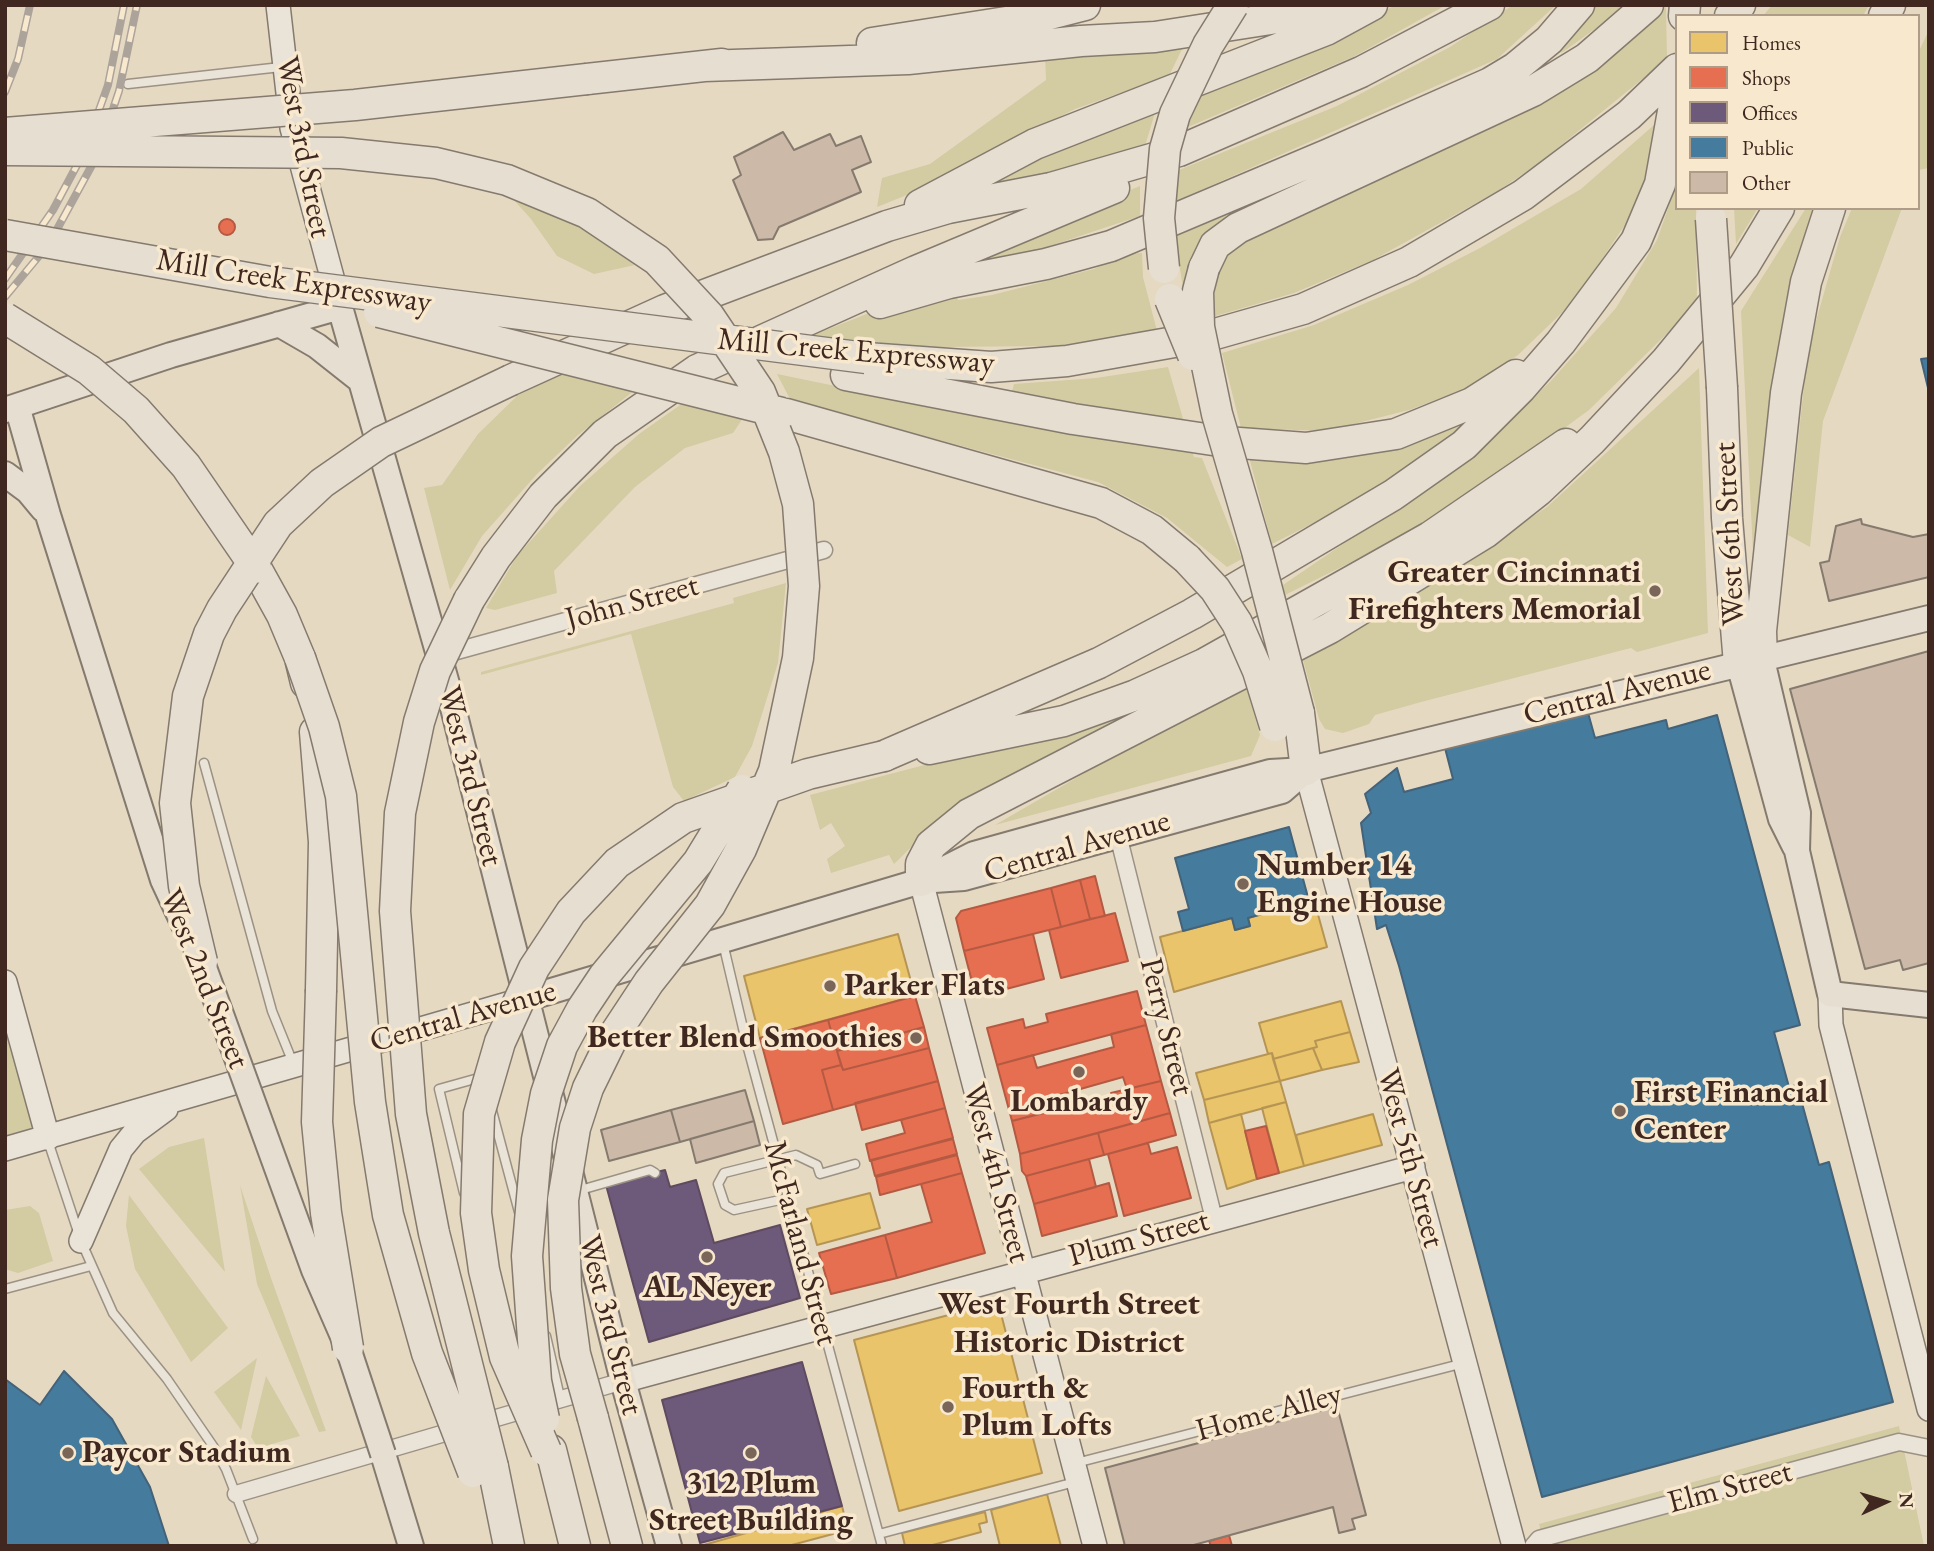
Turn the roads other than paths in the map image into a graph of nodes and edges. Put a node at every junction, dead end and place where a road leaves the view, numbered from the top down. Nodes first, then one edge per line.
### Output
1 (278, 5) edge
2 (1085, 5) edge
3 (1233, 5) edge
4 (1331, 5) edge
5 (1372, 5) edge
6 (1489, 5) edge
7 (1579, 5) edge
8 (1648, 5) edge
9 (284, 66) junction
10 (704, 66) junction
11 (1675, 71) edge
12 (128, 84) dead end
13 (1675, 102) edge
14 (1278, 108) junction
15 (5, 133) edge
16 (5, 150) edge
17 (1778, 210) edge
18 (1829, 210) edge
19 (1711, 214) edge
20 (887, 226) junction
21 (5, 235) edge
22 (270, 282) junction
23 (1601, 291) junction
24 (340, 307) junction
25 (5, 318) edge
26 (279, 324) junction
27 (792, 327) junction
28 (856, 367) junction
29 (360, 380) junction
30 (1645, 382) junction
31 (11, 408) edge
32 (1217, 414) junction
33 (5, 474) edge
34 (48, 515) junction
35 (824, 550) dead end
36 (803, 617) junction
37 (1929, 618) edge
38 (439, 656) junction
39 (300, 658) junction
40 (1751, 662) junction
41 (1287, 720) junction
42 (884, 755) junction
43 (204, 763) dead end
44 (1306, 770) junction
45 (1118, 835) junction
46 (921, 881) junction
47 (723, 939) junction
48 (202, 962) junction
49 (5, 982) edge
50 (1830, 995) junction
51 (528, 998) junction
52 (1929, 1005) edge
53 (294, 1066) junction
54 (185, 1097) junction
55 (48, 1138) junction
56 (5, 1149) edge
57 (779, 1159) junction
58 (855, 1164) dead end
59 (1413, 1167) junction
60 (655, 1172) dead end
61 (576, 1191) junction
62 (789, 1198) junction
63 (549, 1201) dead end
64 (539, 1205) dead end
65 (518, 1213) junction
66 (1214, 1219) junction
67 (81, 1241) junction
68 (91, 1266) junction
69 (1022, 1271) junction
70 (5, 1289) edge
71 (542, 1316) dead end
72 (822, 1326) junction
73 (545, 1329) dead end
74 (348, 1348) junction
75 (1465, 1363) junction
76 (623, 1381) junction
77 (1929, 1409) edge
78 (1929, 1448) edge
79 (551, 1459) junction
80 (483, 1469) junction
81 (1076, 1472) junction
82 (236, 1494) junction
83 (878, 1534) junction
84 (253, 1538) dead end
85 (411, 1546) edge
86 (498, 1546) edge
87 (509, 1546) edge
88 (575, 1546) edge
89 (627, 1546) edge
90 (669, 1546) edge
91 (881, 1546) edge
92 (1095, 1546) edge
93 (1514, 1546) edge
94 (1533, 1546) edge

1 - 9 street, West 3rd Street
2 - 10 highway
3 - 32 highway, bridge
4 - 10 highway
5 - 20 highway
6 - 14 highway
7 - 27 highway
8 - 32 highway, bridge
9 - 12 lane
9 - 24 street, West 3rd Street
10 - 15 highway, bridge
11 - 28 highway, Mill Creek Expressway
13 - 23 highway
14 - 20 highway
14 - 27 highway
16 - 36 highway, bridge
17 - 30 highway
18 - 40 highway
19 - 40 highway, West 6th Street, bridge
20 - 48 highway, bridge
21 - 22 highway, Mill Creek Expressway, bridge
22 - 28 highway, Mill Creek Expressway, bridge
22 - 41 highway, bridge
23 - 28 highway
23 - 42 highway
24 - 26 main road
24 - 29 main road, West 3rd Street
25 - 39 highway, bridge
26 - 29 main road
26 - 31 main road
27 - 80 highway, bridge
29 - 38 main road, West 3rd Street
30 - 42 highway
30 - 46 highway
31 - 34 main road, West 2nd Street
32 - 41 highway, bridge
33 - 34 main road
34 - 48 main road, West 2nd Street, bridge
35 - 38 street, John Street
36 - 79 highway, bridge
36 - 89 highway, bridge
37 - 40 main road, Central Avenue
38 - 51 main road, West 3rd Street
39 - 74 highway, bridge
39 - 80 highway, bridge
40 - 44 main road, Central Avenue
40 - 50 main road, West 6th Street
41 - 44 highway
42 - 79 highway, bridge
43 - 53 lane
44 - 45 main road, Central Avenue
44 - 46 main road, Central Avenue
44 - 59 street, West 5th Street
45 - 46 main road, Central Avenue
45 - 66 street, Perry Street
46 - 47 main road, Central Avenue
46 - 69 street, West 4th Street
47 - 51 main road, Central Avenue
47 - 57 lane, McFarland Street
48 - 74 main road, West 2nd Street, bridge
49 - 55 street
50 - 52 main road
50 - 77 street, West 6th Street
51 - 53 street, Central Avenue
51 - 61 main road, West 3rd Street
53 - 54 street, Central Avenue
54 - 55 street, Central Avenue
54 - 67 street
55 - 56 street, Central Avenue
55 - 67 lane
57 - 58 lane
57 - 62 lane, McFarland Street
57 - 62 lane
59 - 66 street, Plum Street
59 - 75 street, West 5th Street
60 - 61 lane
61 - 63 lane
61 - 76 main road, West 3rd Street
62 - 72 lane, McFarland Street
64 - 65 lane
65 - 71 lane
65 - 73 lane
66 - 69 street, Plum Street
67 - 68 lane
68 - 70 lane
68 - 82 lane
69 - 72 street, Plum Street
69 - 81 street, West 4th Street
72 - 76 street, Plum Street
72 - 83 lane, McFarland Street
74 - 85 main road, West 2nd Street, bridge
75 - 81 lane, Home Alley
75 - 93 street, West 5th Street
76 - 82 street
76 - 90 main road, West 3rd Street
78 - 94 street, Elm Street
79 - 88 highway
80 - 86 highway
80 - 87 highway
81 - 83 lane, Home Alley
81 - 92 street, West 4th Street
82 - 84 lane
83 - 91 lane, McFarland Street

